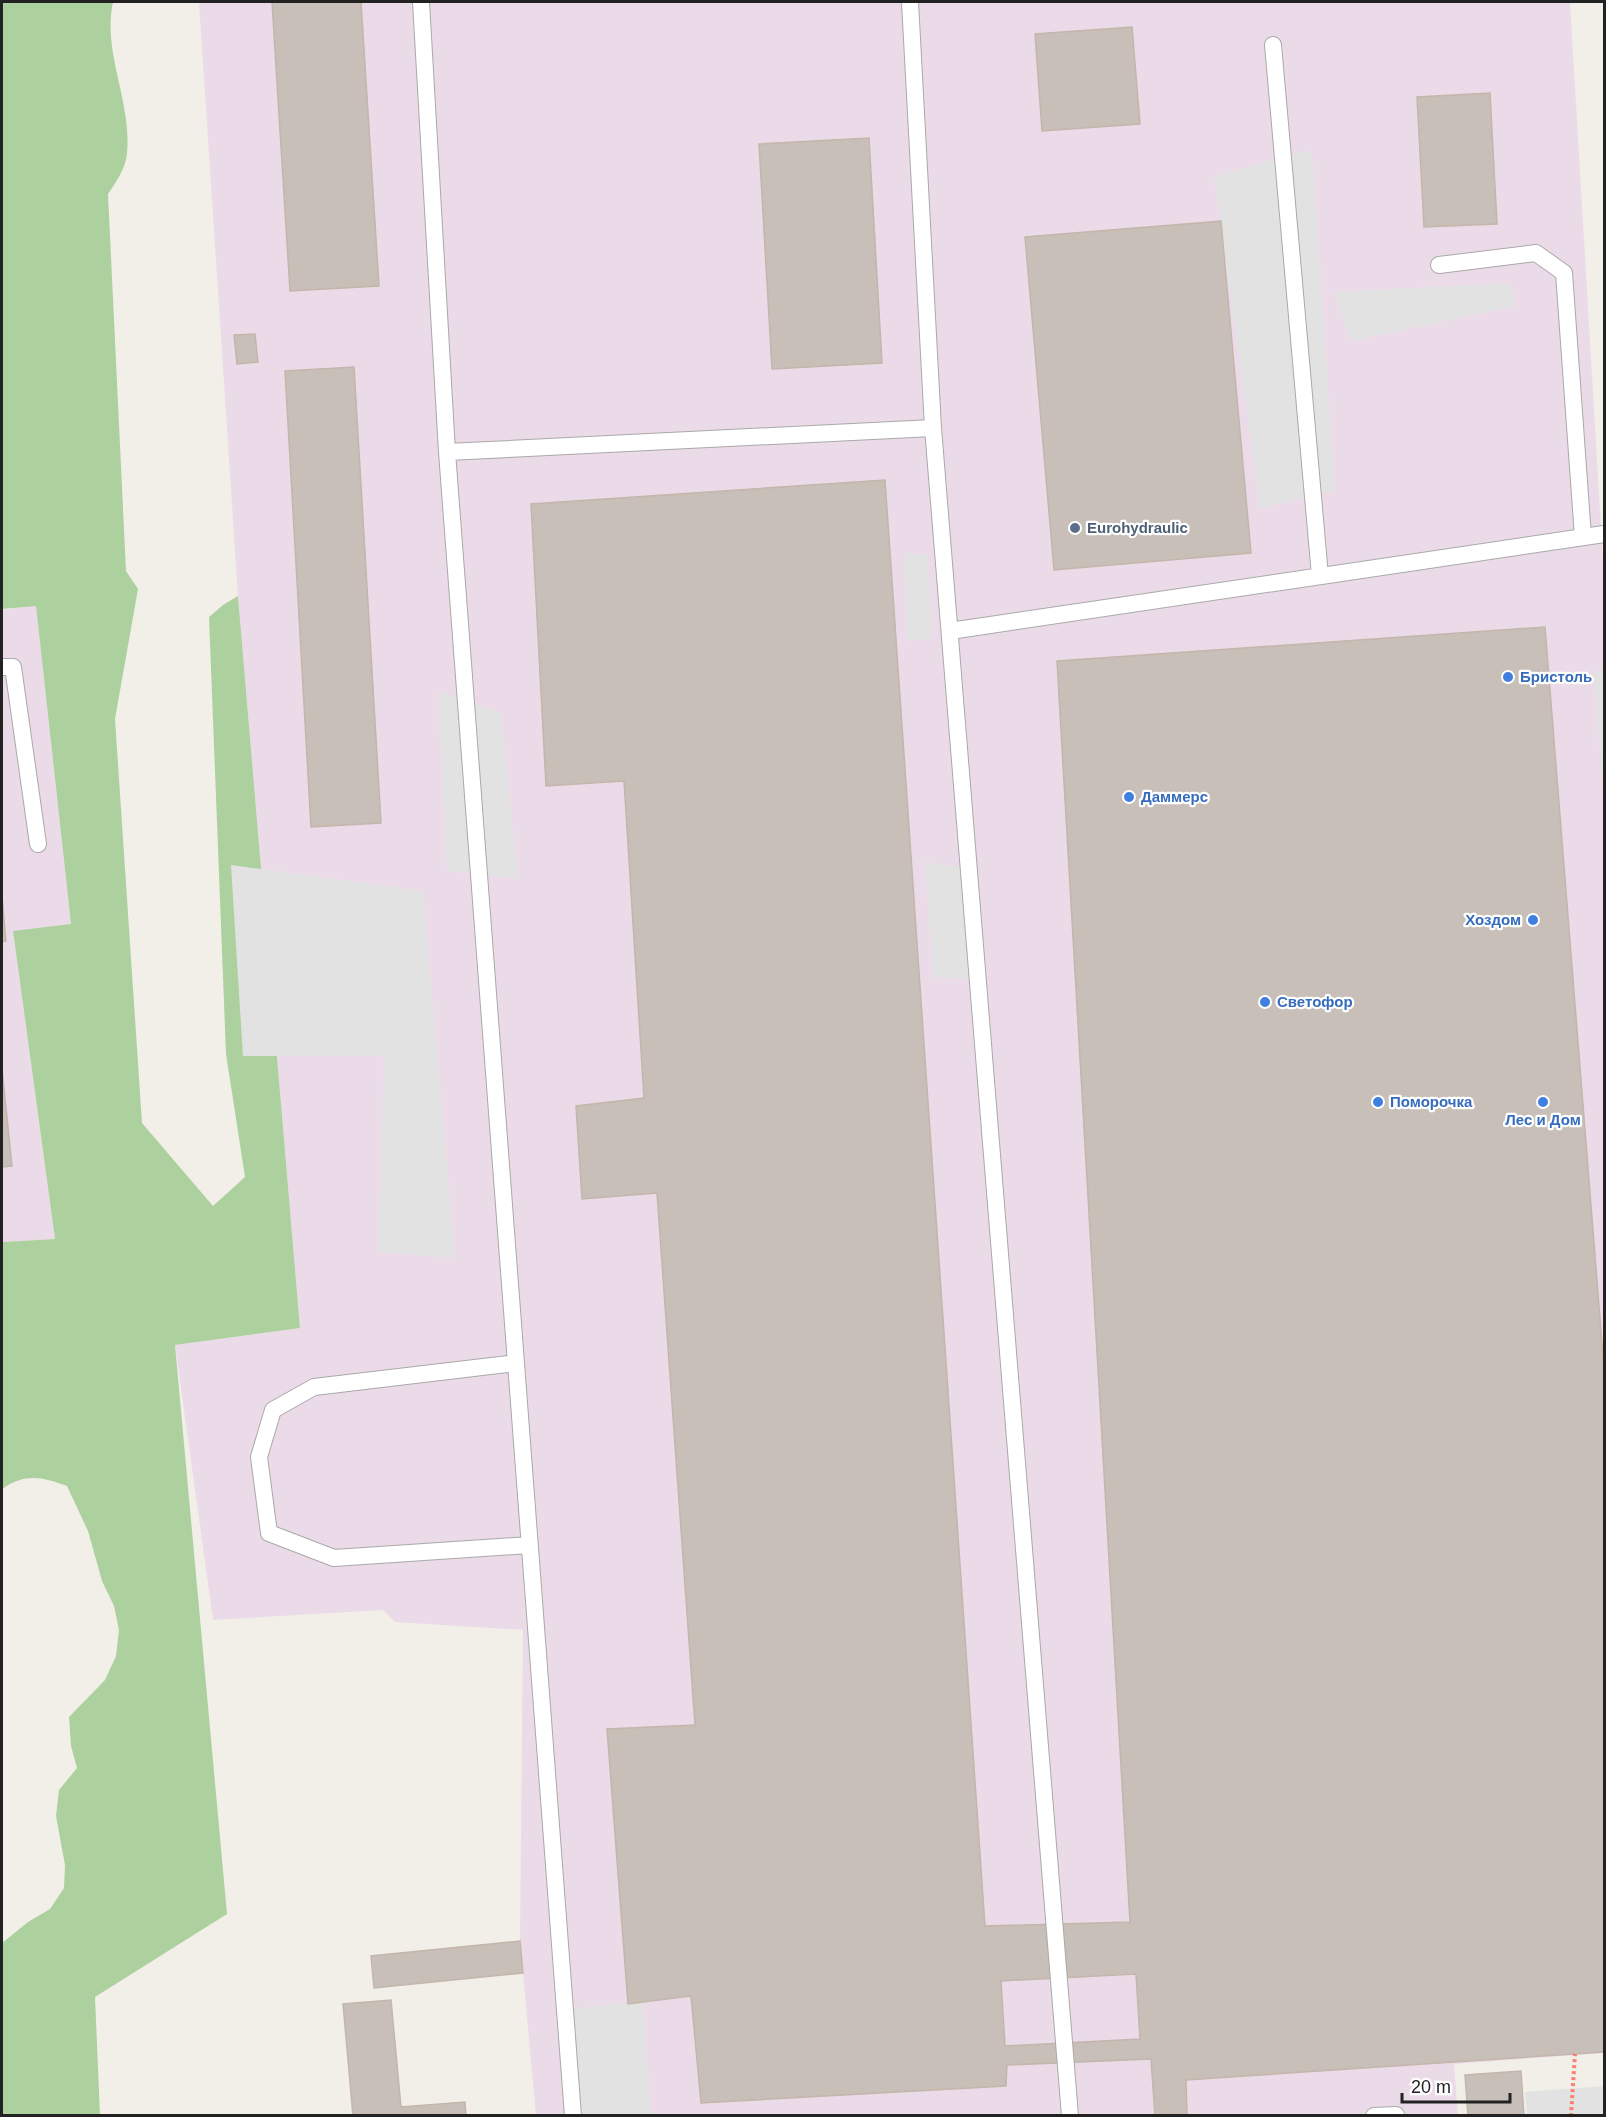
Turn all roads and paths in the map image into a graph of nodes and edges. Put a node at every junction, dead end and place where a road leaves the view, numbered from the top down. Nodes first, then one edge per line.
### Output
1 (421, 2) edge
2 (910, 2) edge
3 (1273, 45) dead end
4 (1439, 265) dead end
5 (933, 428) junction
6 (447, 452) junction
7 (1605, 534) edge
8 (1583, 537) junction
9 (1320, 576) junction
10 (950, 631) junction
11 (2, 668) edge
12 (38, 844) dead end
13 (516, 1363) junction
14 (530, 1545) junction
15 (1575, 2054) dead end
16 (573, 2115) edge
17 (1070, 2115) edge
18 (1374, 2115) edge
19 (1396, 2115) edge
20 (1571, 2115) edge

1 - 6 lane
2 - 5 lane
3 - 9 lane
4 - 8 lane
5 - 6 lane
5 - 10 lane
6 - 13 lane
7 - 8 lane
8 - 9 lane
9 - 10 lane
10 - 17 lane
11 - 12 lane
13 - 14 lane
13 - 14 lane
14 - 16 lane
15 - 20 path
18 - 19 lane

